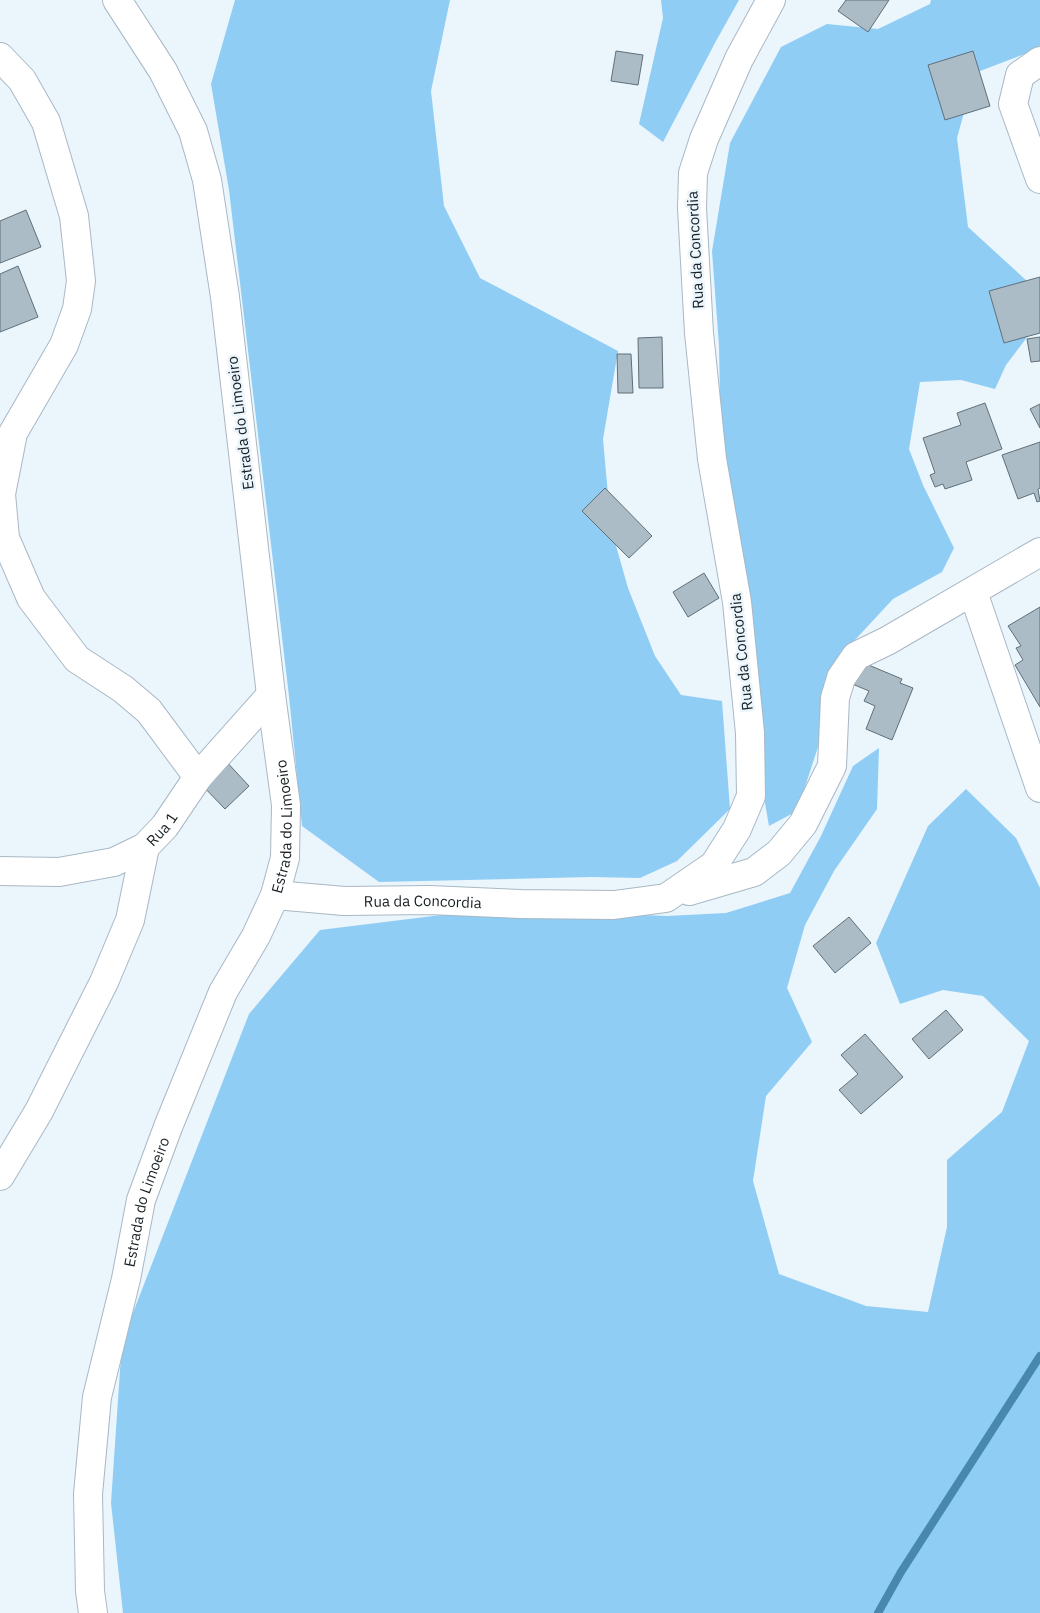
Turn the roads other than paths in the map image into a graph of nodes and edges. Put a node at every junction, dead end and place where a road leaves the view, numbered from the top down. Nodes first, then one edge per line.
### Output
1 (118, 0) edge
2 (771, 0) edge
3 (0, 58) edge
4 (1040, 61) edge
5 (1040, 179) edge
6 (1040, 552) edge
7 (973, 592) junction
8 (271, 695) junction
9 (198, 777) junction
10 (1040, 788) edge
11 (145, 847) junction
12 (0, 871) edge
13 (275, 895) junction
14 (666, 898) junction
15 (0, 1176) edge
16 (93, 1613) edge

1 - 8 street, Estrada do Limoeiro
2 - 14 street, Rua da Concordia
3 - 9 street
4 - 5 street
6 - 7 street
7 - 10 street
7 - 14 street
8 - 9 street, Rua 1
8 - 13 street, Estrada do Limoeiro
9 - 11 street, Rua 1
11 - 12 street, Rua 1
11 - 15 street
13 - 14 street, Rua da Concordia
13 - 16 street, Estrada do Limoeiro

